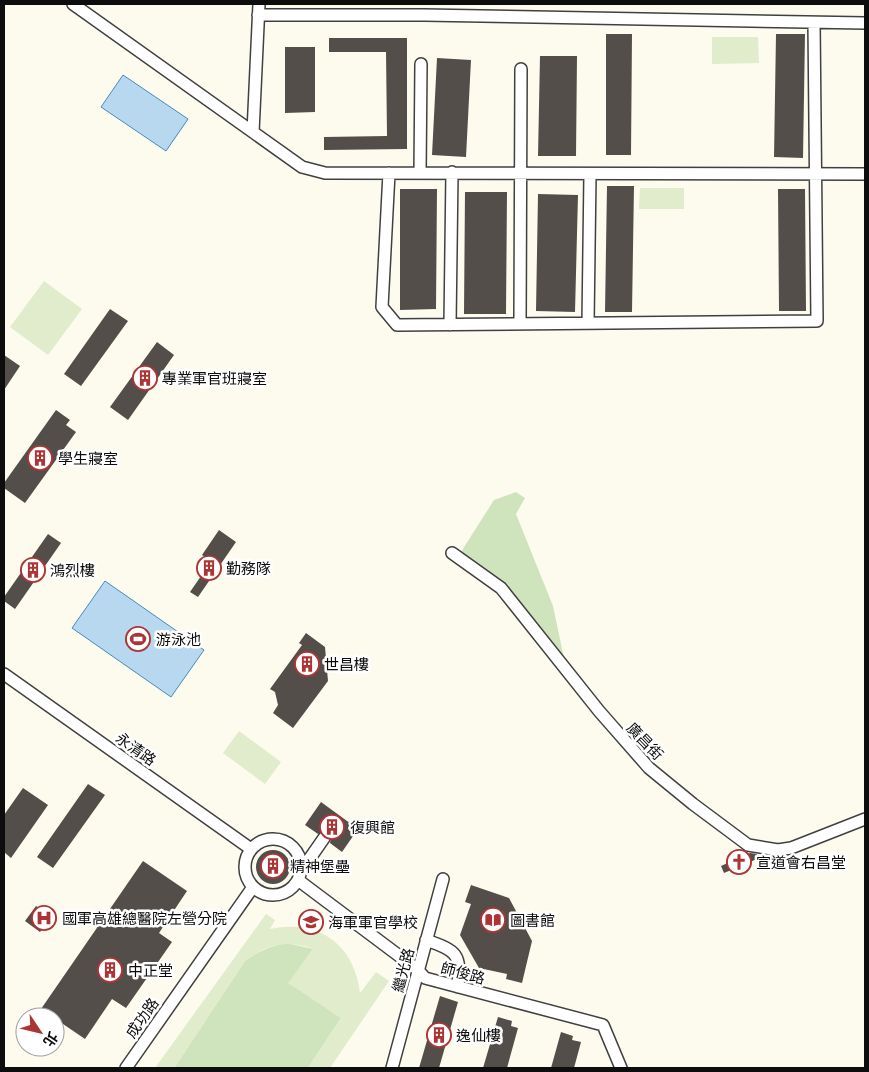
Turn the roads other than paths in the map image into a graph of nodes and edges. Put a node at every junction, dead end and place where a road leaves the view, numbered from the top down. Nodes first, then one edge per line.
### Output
1 (73, 4) edge
2 (259, 9) edge
3 (424, 9) edge
4 (814, 23) junction
5 (865, 23) edge
6 (421, 64) dead end
7 (521, 69) dead end
8 (253, 132) junction
9 (452, 172) junction
10 (389, 173) junction
11 (420, 173) junction
12 (521, 174) junction
13 (590, 174) junction
14 (816, 174) junction
15 (865, 174) edge
16 (450, 324) junction
17 (520, 324) junction
18 (588, 324) junction
19 (452, 554) dead end
20 (4, 674) edge
21 (865, 819) edge
22 (324, 838) dead end
23 (251, 849) junction
24 (300, 876) junction
25 (442, 879) dead end
26 (253, 888) junction
27 (426, 940) junction
28 (418, 970) junction
29 (458, 987) junction
30 (126, 1068) edge
31 (392, 1068) edge
32 (621, 1068) edge

1 - 8 street
2 - 3 street
2 - 8 street
3 - 4 street
4 - 5 street
4 - 14 street
6 - 11 street
7 - 12 street
8 - 10 street
9 - 11 street
9 - 12 street
9 - 16 street
10 - 11 street
10 - 16 street
12 - 13 street
12 - 17 street
13 - 14 street
13 - 18 street
14 - 15 street
14 - 18 street
16 - 17 street
17 - 18 street
19 - 21 street, 廣昌街
20 - 23 street, 永清路
22 - 24 street
23 - 24 street
23 - 26 street
24 - 26 street
24 - 28 street, 師俊路
25 - 27 street, 繼光路
26 - 30 street, 成功路
27 - 28 street, 繼光路
27 - 29 street
28 - 29 street, 師俊路
28 - 31 street, 繼光路
29 - 32 street, 師俊路

